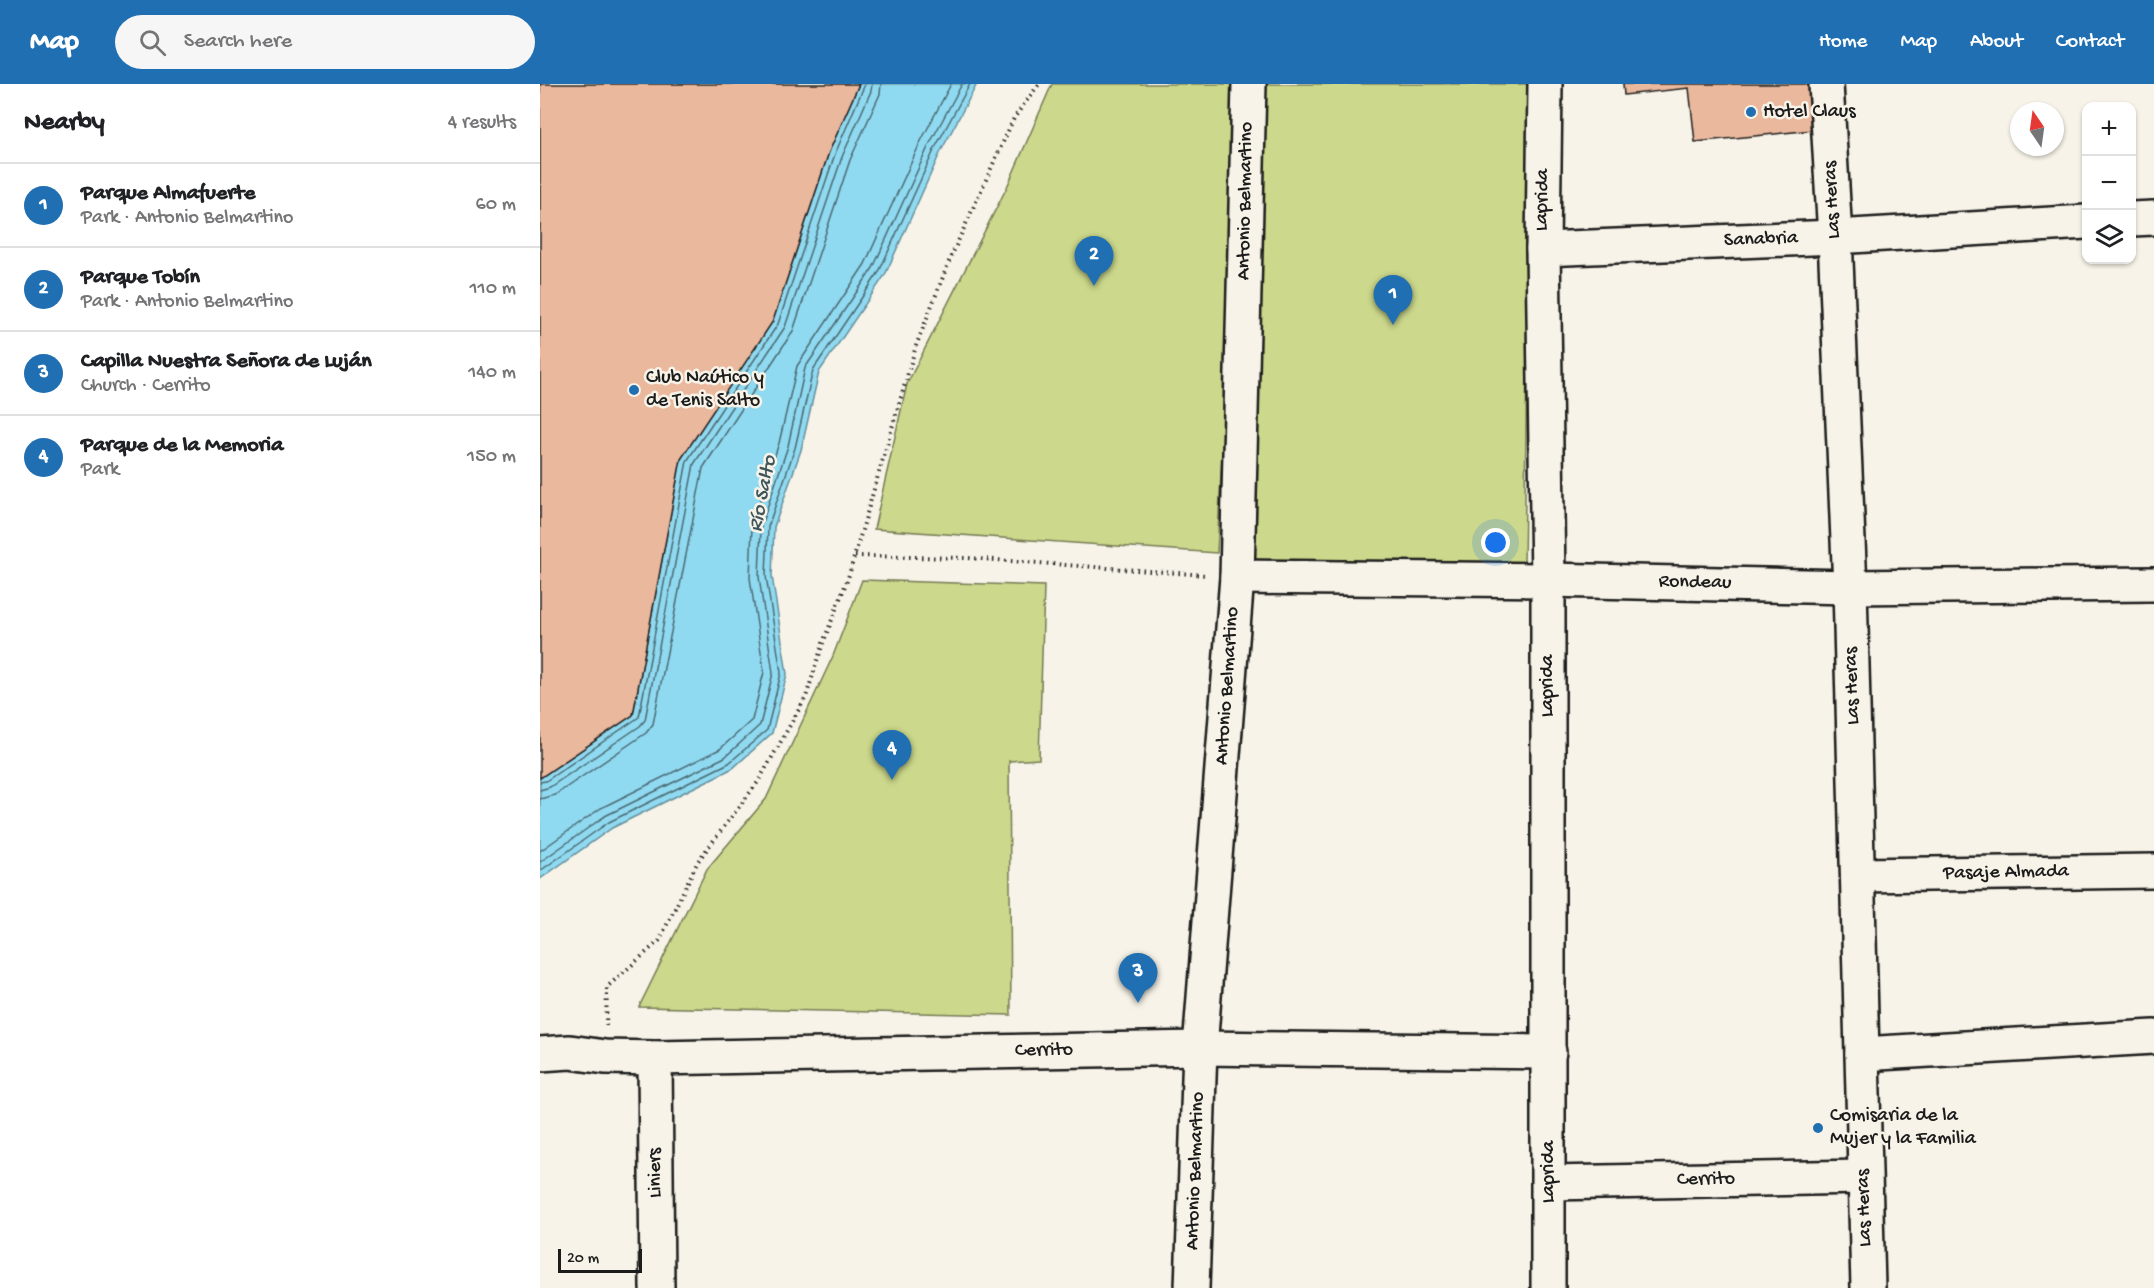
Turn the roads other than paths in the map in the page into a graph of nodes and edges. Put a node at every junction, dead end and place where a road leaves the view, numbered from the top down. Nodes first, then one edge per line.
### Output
1 (1249, 84) edge
2 (1545, 84) edge
3 (1826, 84) edge
4 (2154, 218) edge
5 (2136, 219) edge
6 (2082, 222) edge
7 (1835, 237) junction
8 (1543, 249) junction
9 (1237, 577) junction
10 (1548, 580) junction
11 (2154, 584) edge
12 (1850, 587) junction
13 (2154, 871) edge
14 (1858, 875) junction
15 (2154, 1037) edge
16 (1200, 1048) junction
17 (1549, 1052) junction
18 (540, 1054) edge
19 (1862, 1054) junction
20 (655, 1058) junction
21 (1863, 1177) junction
22 (1549, 1183) junction
23 (657, 1288) edge
24 (1192, 1288) edge
25 (1548, 1288) edge
26 (1868, 1288) edge

1 - 9 street, Antonio Belmartino
2 - 8 street, Laprida
3 - 7 street, Las Heras
4 - 5 street
6 - 7 street, Sanabria
7 - 8 street, Sanabria
7 - 12 street, Las Heras
8 - 10 street, Laprida
9 - 10 street, Rondeau
9 - 16 street, Antonio Belmartino
10 - 12 street, Rondeau
10 - 17 street, Laprida
11 - 12 street, Rondeau
12 - 14 street, Las Heras
13 - 14 street, Pasaje Almada
14 - 19 street, Las Heras
15 - 19 street
16 - 17 street, Cerrito
16 - 20 street, Cerrito
16 - 24 street, Antonio Belmartino
17 - 22 street, Laprida
18 - 20 street, Cerrito
19 - 21 street, Las Heras
20 - 23 street, Liniers
21 - 22 street, Cerrito
21 - 26 street, Las Heras
22 - 25 street, Laprida

